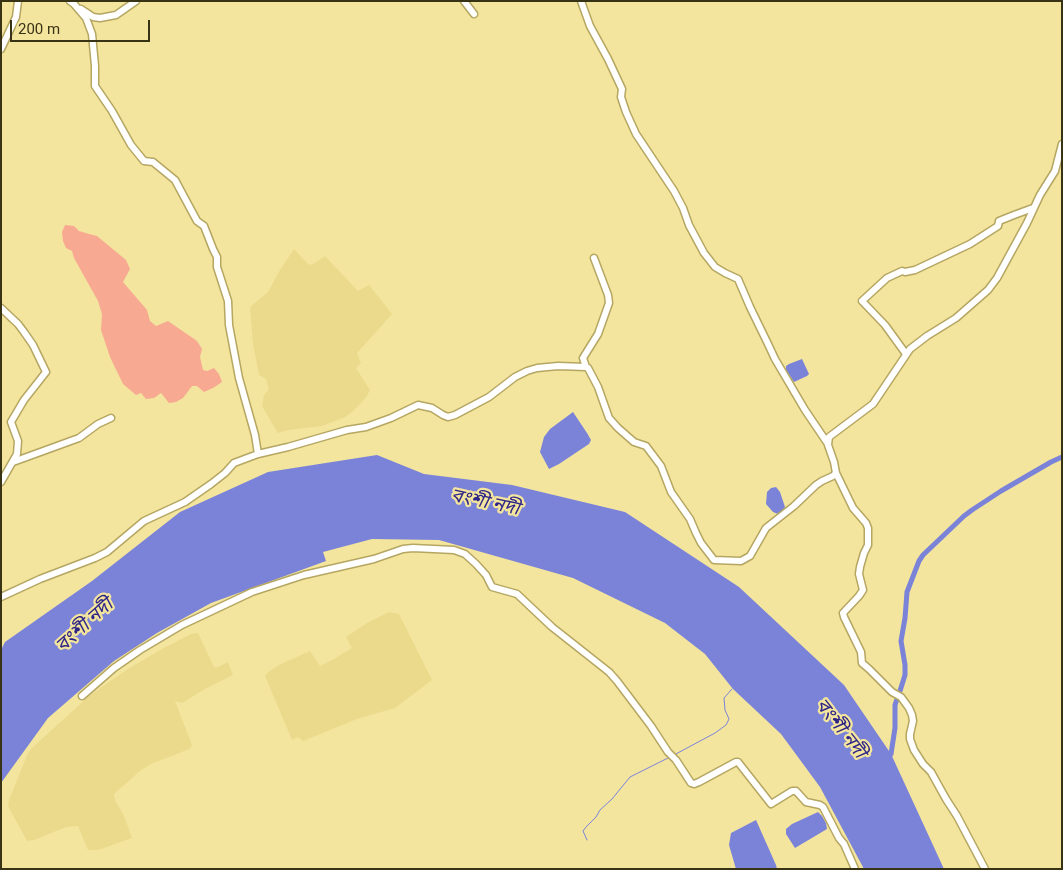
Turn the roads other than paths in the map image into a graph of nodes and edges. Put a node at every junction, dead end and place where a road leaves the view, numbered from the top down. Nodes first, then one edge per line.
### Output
1 (18, 1) edge
2 (136, 1) edge
3 (464, 1) edge
4 (581, 1) edge
5 (72, 3) edge
6 (474, 14) dead end
7 (1, 49) edge
8 (1062, 144) edge
9 (1033, 208) junction
10 (594, 258) dead end
11 (1, 308) edge
12 (906, 354) junction
13 (586, 367) junction
14 (111, 418) dead end
15 (828, 445) junction
16 (258, 454) junction
17 (13, 462) junction
18 (836, 472) junction
19 (1, 482) edge
20 (1, 597) edge
21 (82, 696) dead end
22 (855, 869) edge
23 (985, 869) edge

1 - 7 street
2 - 5 street
3 - 6 street
4 - 15 street
5 - 16 street
8 - 9 street
9 - 12 street
9 - 12 street
10 - 13 street
11 - 17 street
12 - 15 street
13 - 16 street
13 - 18 street
14 - 17 street
15 - 18 street
16 - 20 street
17 - 19 street
18 - 23 street
21 - 22 street

